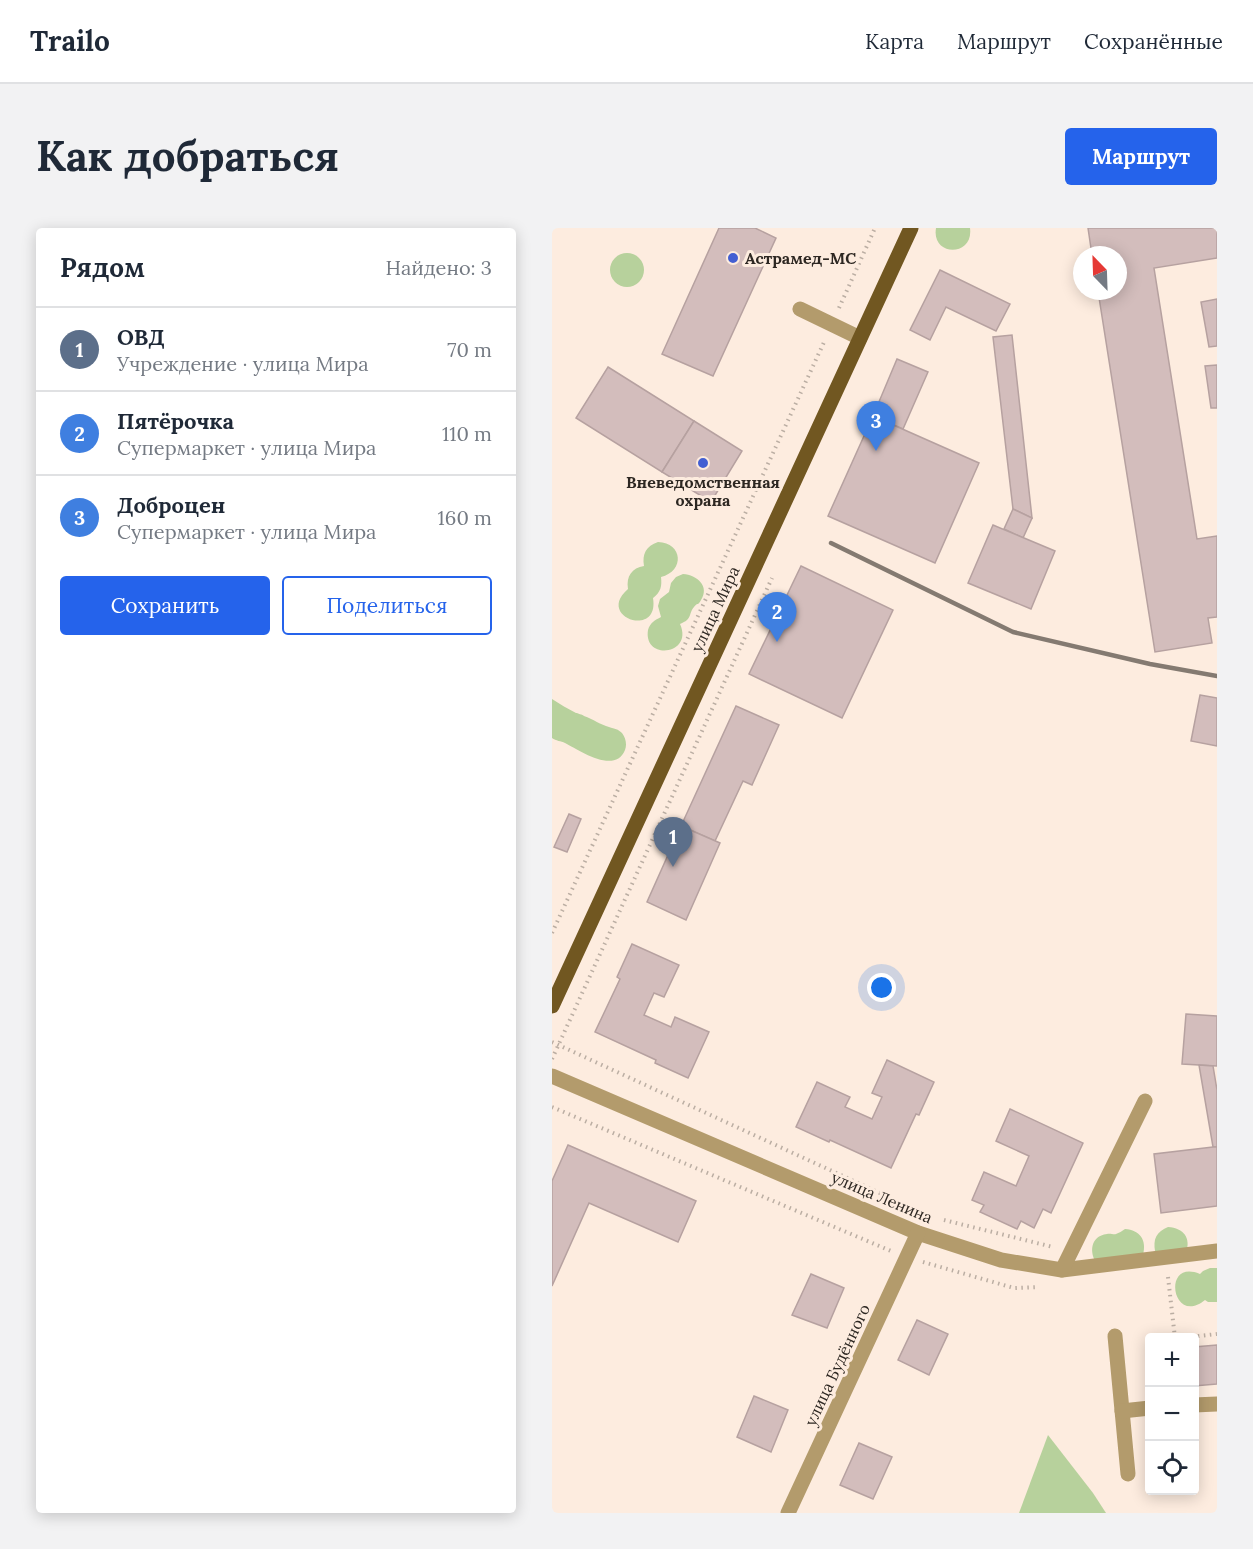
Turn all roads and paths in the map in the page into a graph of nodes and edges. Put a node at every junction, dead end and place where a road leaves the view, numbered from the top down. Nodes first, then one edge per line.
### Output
1 (875, 228) edge
2 (911, 228) edge
3 (800, 309) dead end
4 (832, 325) junction
5 (860, 338) junction
6 (776, 570) dead end
7 (552, 933) edge
8 (552, 1006) edge
9 (552, 1042) edge
10 (559, 1045) junction
11 (552, 1059) edge
12 (552, 1076) edge
13 (1145, 1101) dead end
14 (895, 1201) dead end
15 (939, 1218) dead end
16 (918, 1233) junction
17 (1072, 1251) junction
18 (1217, 1251) edge
19 (1062, 1270) junction
20 (1168, 1277) dead end
21 (1174, 1333) edge
22 (1217, 1334) edge
23 (1115, 1336) dead end
24 (1199, 1336) edge
25 (1217, 1404) edge
26 (1199, 1405) edge
27 (1145, 1408) edge
28 (1122, 1411) junction
29 (1128, 1474) dead end
30 (788, 1513) edge

1 - 4 path
2 - 5 main road, улица Мира
3 - 4 street
4 - 5 street
4 - 7 path
5 - 8 main road, улица Мира
6 - 10 path
9 - 10 path
10 - 11 path
10 - 14 path
12 - 16 street, улица Ленина
13 - 17 street
15 - 17 path
16 - 19 street, улица Ленина
16 - 30 street, улица Будённого
17 - 19 street
18 - 19 street, улица Ленина
20 - 21 path
22 - 24 path
23 - 28 street
25 - 26 street
27 - 28 street
28 - 29 street

